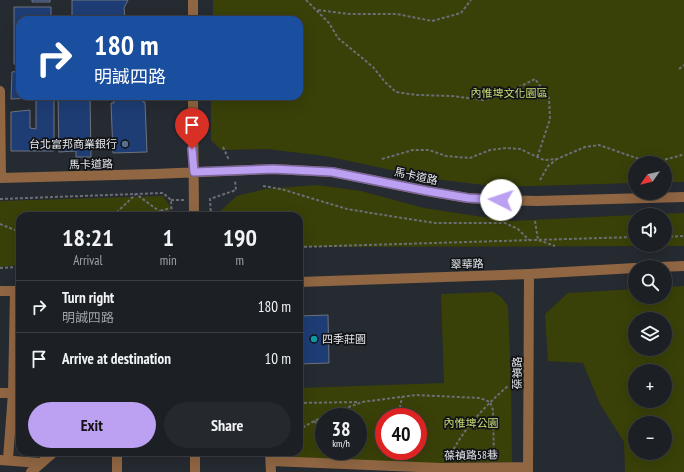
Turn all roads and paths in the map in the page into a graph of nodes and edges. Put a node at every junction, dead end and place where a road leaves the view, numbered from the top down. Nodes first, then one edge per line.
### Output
1 (194, 0) edge
2 (306, 0) edge
3 (471, 0) edge
4 (317, 10) junction
5 (193, 16) edge
6 (684, 65) edge
7 (679, 69) dead end
8 (0, 91) edge
9 (193, 100) edge
10 (684, 154) edge
11 (537, 158) junction
12 (382, 159) dead end
13 (557, 159) junction
14 (194, 172) junction
15 (1, 178) edge
16 (540, 180) dead end
17 (263, 186) dead end
18 (236, 190) dead end
19 (136, 194) junction
20 (684, 197) edge
21 (0, 199) edge
22 (171, 208) junction
23 (159, 211) joint
24 (117, 212) edge
25 (172, 212) edge
26 (194, 212) edge
27 (211, 212) edge
28 (535, 221) dead end
29 (0, 224) edge
30 (16, 230) edge
31 (672, 236) edge
32 (684, 236) edge
33 (628, 237) edge
34 (529, 240) junction
35 (538, 240) junction
36 (555, 246) dead end
37 (303, 248) edge
38 (672, 266) edge
39 (684, 266) edge
40 (16, 267) edge
41 (0, 268) edge
42 (628, 268) edge
43 (529, 274) junction
44 (303, 282) edge
45 (0, 291) edge
46 (16, 291) edge
47 (16, 316) edge
48 (509, 385) dead end
49 (0, 393) edge
50 (13, 393) junction
51 (402, 397) junction
52 (362, 402) junction
53 (490, 402) junction
54 (303, 403) edge
55 (400, 408) dead end
56 (314, 421) joint
57 (303, 428) edge
58 (49, 456) edge
59 (117, 456) edge
60 (195, 456) edge
61 (270, 457) edge
62 (494, 458) dead end
63 (4, 460) edge
64 (40, 463) junction
65 (443, 469) edge
66 (528, 469) edge
67 (31, 472) edge
68 (117, 472) edge
69 (195, 472) edge
70 (271, 472) edge

1 - 5 street
2 - 4 path
3 - 4 path
4 - 11 path
6 - 7 path
8 - 15 street
9 - 14 street
10 - 13 path
11 - 12 path
11 - 13 path
13 - 16 path
14 - 15 street, 馬卡道路
14 - 20 street, 馬卡道路
14 - 26 street
17 - 34 path
18 - 27 path
19 - 21 path
19 - 22 path
19 - 23 path
19 - 24 path
22 - 23 path
22 - 25 path
28 - 35 path
29 - 30 path
31 - 32 path
33 - 35 path
34 - 35 path
34 - 37 path
35 - 36 path
38 - 39 street
40 - 41 path
42 - 43 street, 翠華路
43 - 44 street, 翠華路
43 - 66 street, 葆禎路
45 - 46 street
47 - 50 street
48 - 53 path
49 - 50 street
50 - 63 street
51 - 52 path
51 - 53 path
51 - 55 path
52 - 54 path
52 - 56 path
53 - 62 path
53 - 65 path
56 - 57 path
58 - 64 street
59 - 68 street
60 - 69 street
61 - 65 street, 葆禎路58巷
61 - 70 street
63 - 64 street
64 - 67 street
65 - 66 street, 葆禎路58巷

